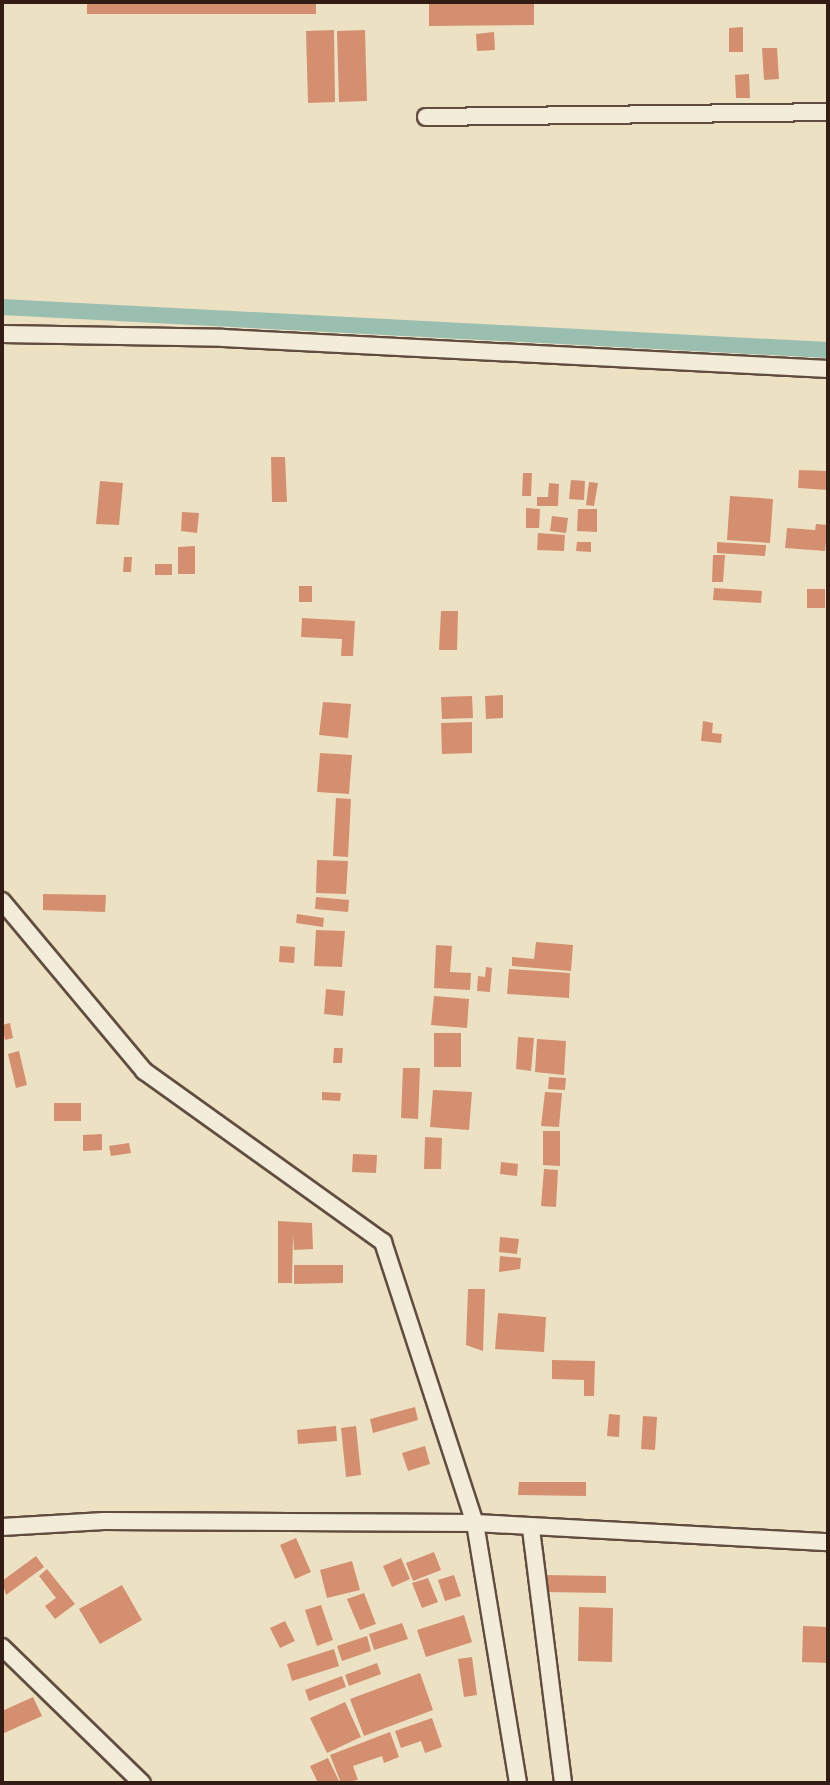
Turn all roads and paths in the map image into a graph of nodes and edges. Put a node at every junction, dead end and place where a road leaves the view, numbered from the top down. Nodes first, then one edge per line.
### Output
1 (828, 112) edge
2 (426, 117) dead end
3 (2, 334) edge
4 (828, 369) edge
5 (2, 901) edge
6 (475, 1523) junction
7 (2, 1527) edge
8 (531, 1529) junction
9 (828, 1542) edge
10 (2, 1647) edge
11 (142, 1783) edge
12 (518, 1783) edge
13 (563, 1783) edge

1 - 2 street
3 - 4 street
5 - 6 street
6 - 7 street
6 - 8 street
6 - 12 street
8 - 9 street
8 - 13 street
10 - 11 street

